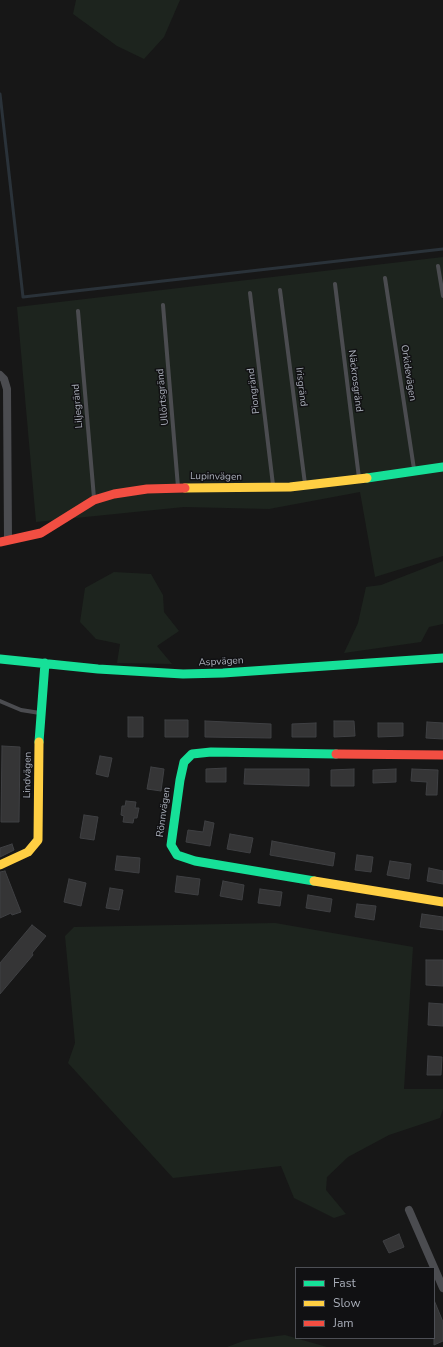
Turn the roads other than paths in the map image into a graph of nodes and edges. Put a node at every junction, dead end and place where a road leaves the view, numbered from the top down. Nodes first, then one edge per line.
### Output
1 (438, 266) dead end
2 (385, 278) dead end
3 (335, 284) dead end
4 (280, 290) dead end
5 (250, 293) dead end
6 (443, 296) edge
7 (163, 304) dead end
8 (78, 311) dead end
9 (0, 375) edge
10 (443, 466) edge
11 (414, 471) junction
12 (360, 479) junction
13 (305, 486) junction
14 (178, 488) junction
15 (274, 488) junction
16 (94, 500) junction
17 (4, 541) edge
18 (443, 658) edge
19 (0, 659) edge
20 (45, 663) junction
21 (0, 701) edge
22 (41, 713) junction
23 (443, 755) edge
24 (0, 864) edge
25 (443, 902) edge
26 (408, 1210) dead end
27 (434, 1267) edge
28 (435, 1270) edge
29 (443, 1288) edge

1 - 6 lane
2 - 11 lane, Orkidevägen
3 - 12 lane, Näckrosgränd
4 - 13 lane, Irisgränd
5 - 15 lane, Piongränd
7 - 14 lane, Ullörtsgränd
8 - 16 lane, Liljegränd
9 - 17 street
10 - 11 street, Lupinvägen
11 - 12 street, Lupinvägen
12 - 13 street, Lupinvägen
13 - 15 street, Lupinvägen
14 - 15 street, Lupinvägen
14 - 16 street, Lupinvägen
16 - 17 street, Lupinvägen
18 - 20 street, Aspvägen
19 - 20 street, Aspvägen
20 - 22 street, Lindvägen
21 - 22 lane
22 - 24 street, Lindvägen
23 - 25 street, Rönnvägen
26 - 27 street
28 - 29 street

